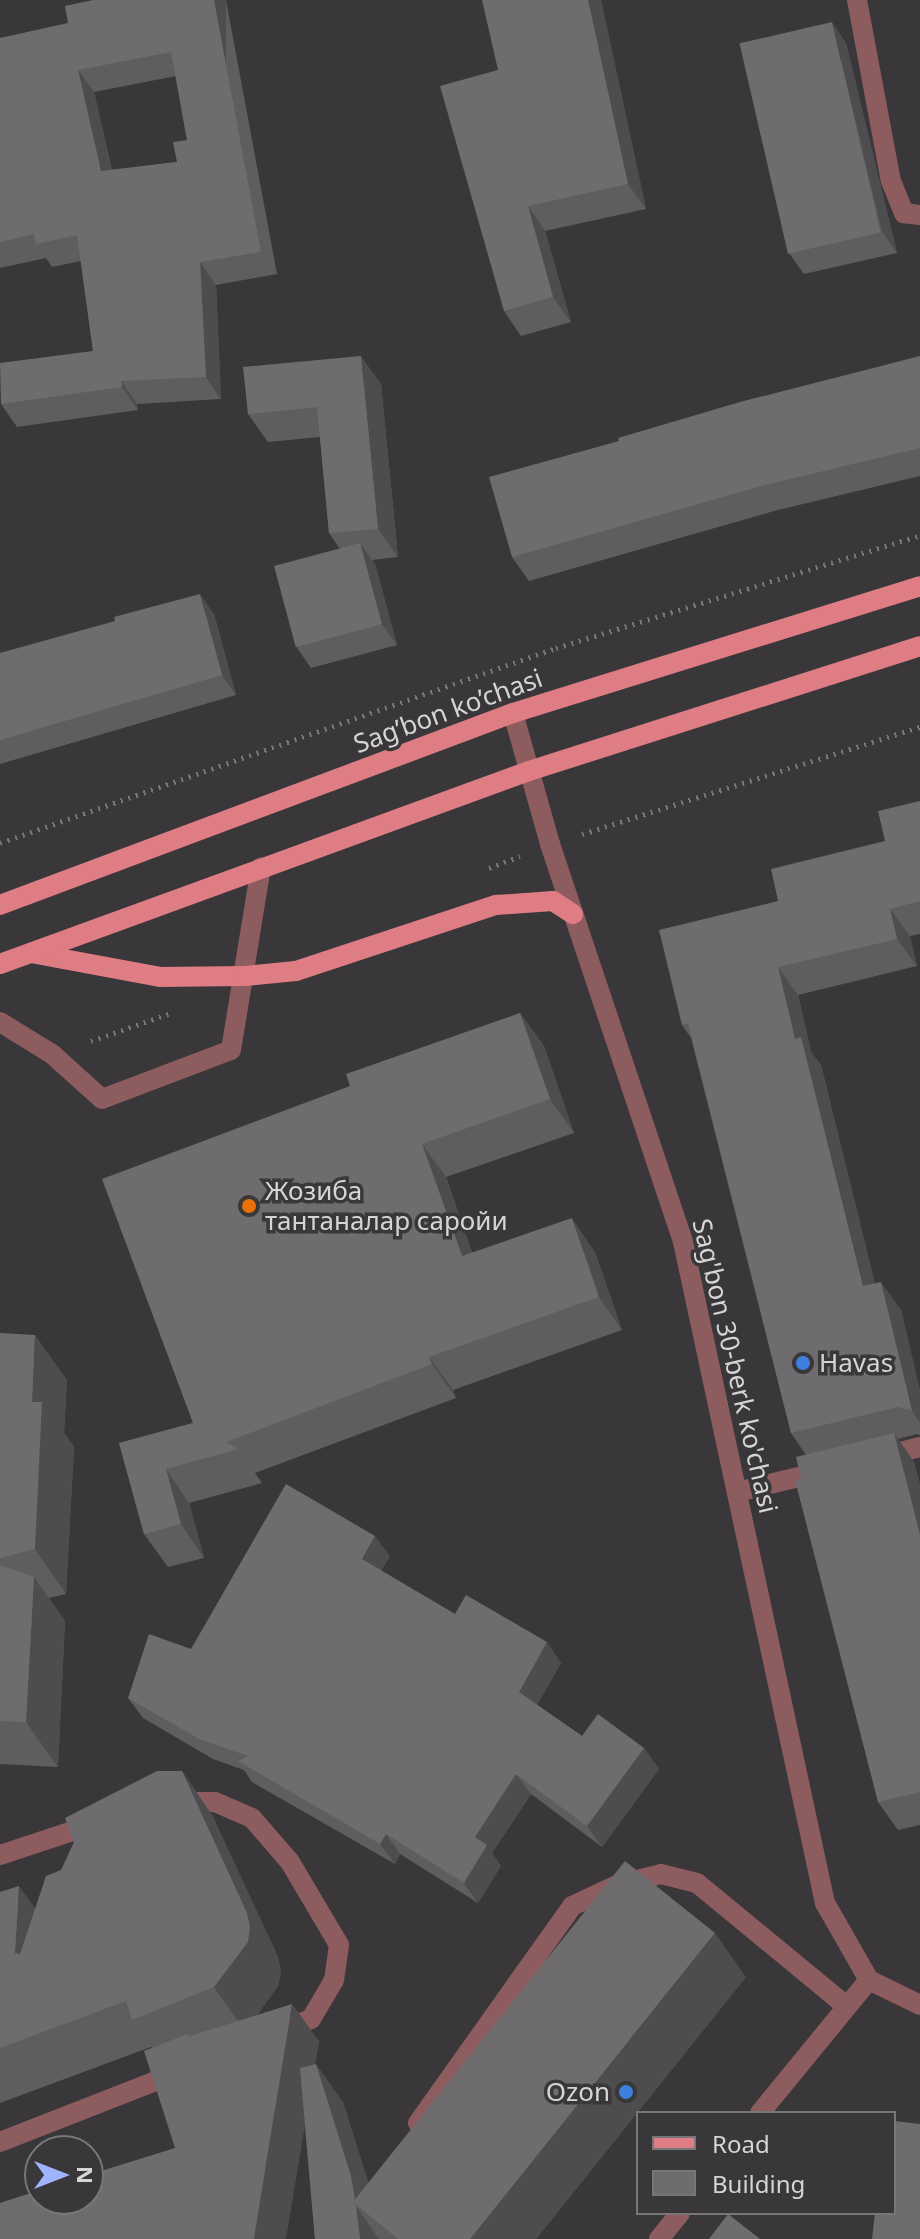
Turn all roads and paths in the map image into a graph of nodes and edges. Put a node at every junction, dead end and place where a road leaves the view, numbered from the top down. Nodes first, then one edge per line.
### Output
1 (857, 0) edge
2 (920, 215) edge
3 (920, 535) edge
4 (920, 586) edge
5 (920, 646) edge
6 (513, 713) junction
7 (529, 771) junction
8 (0, 843) edge
9 (261, 867) junction
10 (0, 905) edge
11 (573, 914) junction
12 (31, 953) junction
13 (0, 964) edge
14 (245, 976) junction
15 (0, 1022) edge
16 (920, 1447) edge
17 (737, 1492) junction
18 (163, 1802) edge
19 (118, 1816) edge
20 (0, 1855) edge
21 (869, 1980) junction
22 (920, 2005) edge
23 (846, 2006) junction
24 (267, 2037) edge
25 (193, 2066) edge
26 (762, 2111) edge
27 (0, 2142) edge
28 (401, 2146) edge
29 (678, 2215) edge
30 (659, 2239) edge

1 - 2 street
3 - 8 path
4 - 6 main road, Sag’bon ko’chasi
5 - 7 main road
6 - 7 street, Sag'bon 30-berk ko'chasi
6 - 10 main road, Sag’bon ko’chasi
7 - 9 main road
7 - 11 street, Sag'bon 30-berk ko'chasi
9 - 12 main road
9 - 14 street
11 - 14 main road
11 - 17 street, Sag'bon 30-berk ko'chasi
12 - 13 main road
12 - 14 main road
14 - 15 street
16 - 17 street
17 - 21 street, Sag'bon 30-berk ko'chasi
18 - 24 street
19 - 20 street
21 - 22 street
21 - 23 street
23 - 26 street
23 - 28 street
25 - 27 street
29 - 30 street

